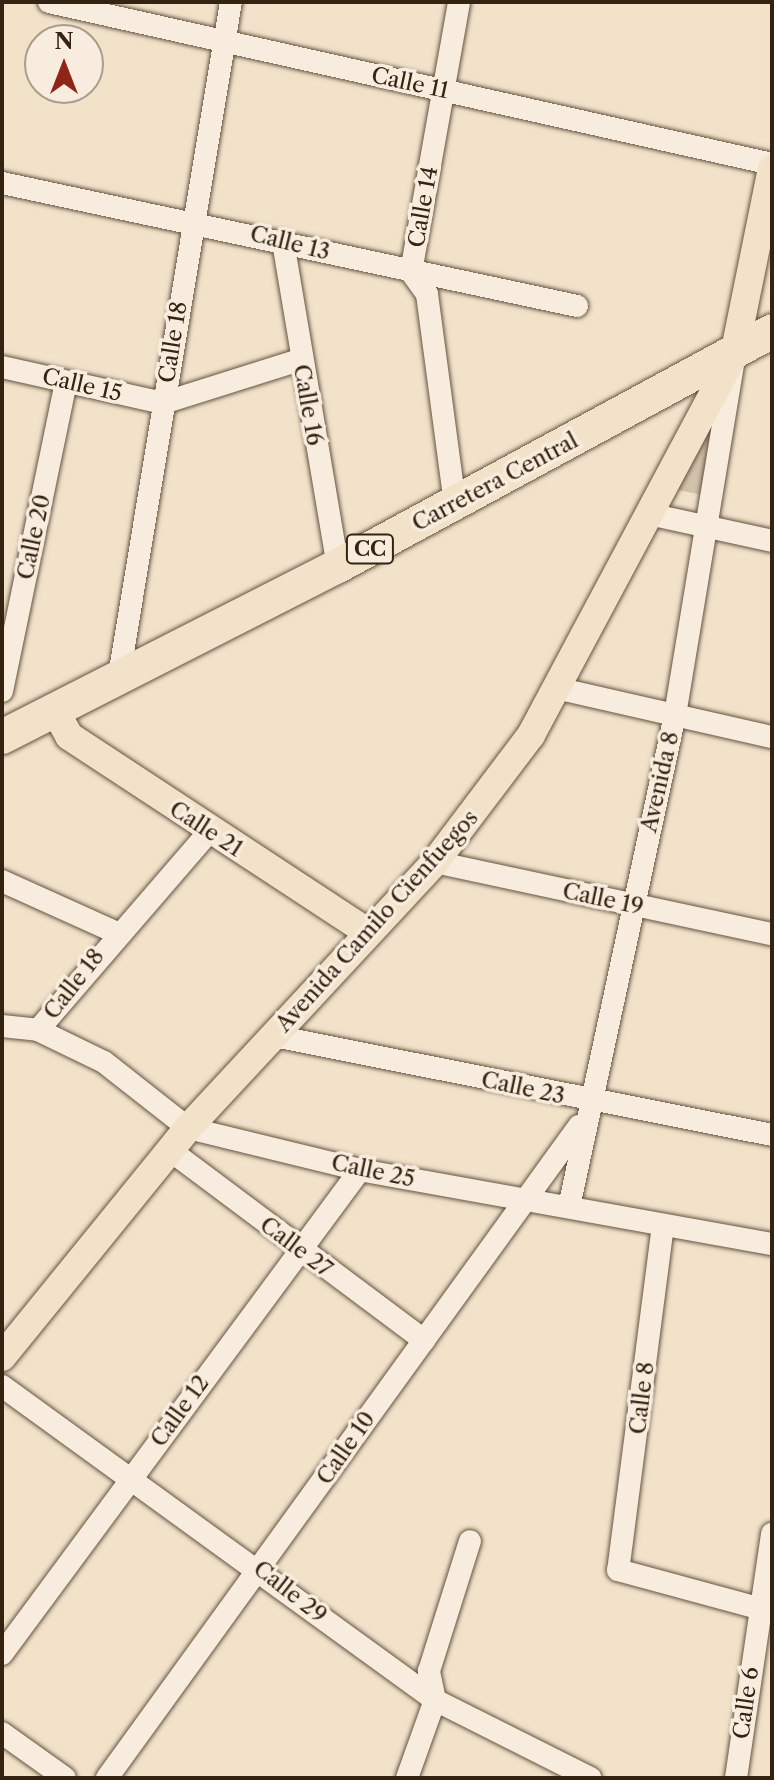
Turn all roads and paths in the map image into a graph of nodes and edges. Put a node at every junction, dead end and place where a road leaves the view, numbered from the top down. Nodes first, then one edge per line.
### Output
1 (49, 2) edge
2 (231, 2) edge
3 (459, 2) edge
4 (224, 44) junction
5 (444, 90) junction
6 (772, 166) edge
7 (2, 183) edge
8 (193, 219) junction
9 (283, 242) junction
10 (411, 272) junction
11 (577, 306) dead end
12 (770, 334) edge
13 (734, 355) junction
14 (299, 360) junction
15 (2, 367) edge
16 (66, 383) junction
17 (664, 392) junction
18 (163, 403) junction
19 (701, 421) junction
20 (455, 504) junction
21 (654, 515) junction
22 (711, 528) junction
23 (772, 541) edge
24 (338, 566) junction
25 (118, 682) junction
26 (560, 689) junction
27 (2, 691) edge
28 (57, 714) junction
29 (675, 715) junction
30 (2, 737) edge
31 (772, 737) edge
32 (209, 832) junction
33 (435, 862) junction
34 (2, 881) edge
35 (632, 906) junction
36 (366, 931) junction
37 (115, 932) junction
38 (772, 934) edge
39 (2, 1026) edge
40 (38, 1030) junction
41 (274, 1036) junction
42 (586, 1110) junction
43 (188, 1128) junction
44 (772, 1135) edge
45 (171, 1151) junction
46 (360, 1170) junction
47 (528, 1200) junction
48 (569, 1207) junction
49 (663, 1225) junction
50 (772, 1244) edge
51 (299, 1250) junction
52 (424, 1340) junction
53 (2, 1357) edge
54 (2, 1386) edge
55 (129, 1479) junction
56 (772, 1534) edge
57 (470, 1541) dead end
58 (261, 1568) junction
59 (758, 1608) junction
60 (2, 1654) edge
61 (435, 1700) junction
62 (2, 1733) edge
63 (65, 1778) edge
64 (107, 1778) edge
65 (407, 1778) edge
66 (590, 1778) edge
67 (736, 1778) edge

1 - 4 street, Calle 11
2 - 4 street, Calle 18
3 - 5 street, Calle 14
4 - 5 street, Calle 11
4 - 8 street, Calle 18
5 - 6 street, Calle 11
5 - 10 street, Calle 14
6 - 13 main road, Avenida Camilo Cienfuegos
7 - 8 street, Calle 13
8 - 9 street, Calle 13
8 - 18 street, Calle 18
9 - 10 street, Calle 13
9 - 14 street, Calle 16
10 - 11 street, Calle 13
10 - 20 street, Calle 14
12 - 13 highway, Carretera Central / CC
13 - 17 highway, Carretera Central / CC
13 - 19 main road, Avenida Camilo Cienfuegos
13 - 22 street, Avenida 8
14 - 18 street, Calle 15
14 - 24 street, Calle 16
15 - 16 street, Calle 15
16 - 18 street, Calle 15
16 - 27 street, Calle 20
17 - 19 main road
17 - 20 highway, Carretera Central / CC
18 - 25 street, Calle 18
19 - 21 main road, Avenida Camilo Cienfuegos
20 - 24 highway, Carretera Central / CC
21 - 22 street
21 - 26 main road, Avenida Camilo Cienfuegos
22 - 23 street
22 - 29 street, Avenida 8
24 - 25 highway, Carretera Central / CC
25 - 28 highway, Carretera Central / CC
26 - 29 street
26 - 33 main road, Avenida Camilo Cienfuegos
28 - 30 highway, Carretera Central / CC
28 - 32 main road, Calle 21
29 - 31 street
29 - 35 street, Avenida 8
32 - 36 main road, Calle 21
32 - 37 street, Calle 18
33 - 35 street, Calle 19
33 - 36 main road, Avenida Camilo Cienfuegos
34 - 37 street
35 - 38 street, Calle 19
35 - 42 street, Avenida 8
36 - 41 main road, Avenida Camilo Cienfuegos
37 - 40 street, Calle 18
39 - 40 street, Calle 25
40 - 43 street, Calle 25
41 - 42 street, Calle 23
41 - 43 main road, Avenida Camilo Cienfuegos
42 - 44 street, Calle 23
42 - 47 street, Calle 10
42 - 48 street, Avenida 8
43 - 45 main road, Avenida Camilo Cienfuegos
43 - 46 street, Calle 25
45 - 51 street, Calle 27
45 - 53 main road, Avenida Camilo Cienfuegos
46 - 47 street, Calle 25
46 - 51 street, Calle 12
47 - 48 street, Calle 25
47 - 52 street, Calle 10
48 - 49 street, Calle 25
49 - 50 street, Calle 25
49 - 59 street, Calle 8
51 - 52 street, Calle 27
51 - 55 street, Calle 12
52 - 58 street, Calle 10
54 - 55 street, Calle 29
55 - 58 street, Calle 29
55 - 60 street, Calle 12
56 - 59 street, Calle 6
57 - 61 street
58 - 61 street, Calle 29
58 - 64 street, Calle 10
59 - 67 street, Calle 6
61 - 65 street
61 - 66 street, Calle 29
62 - 63 street

